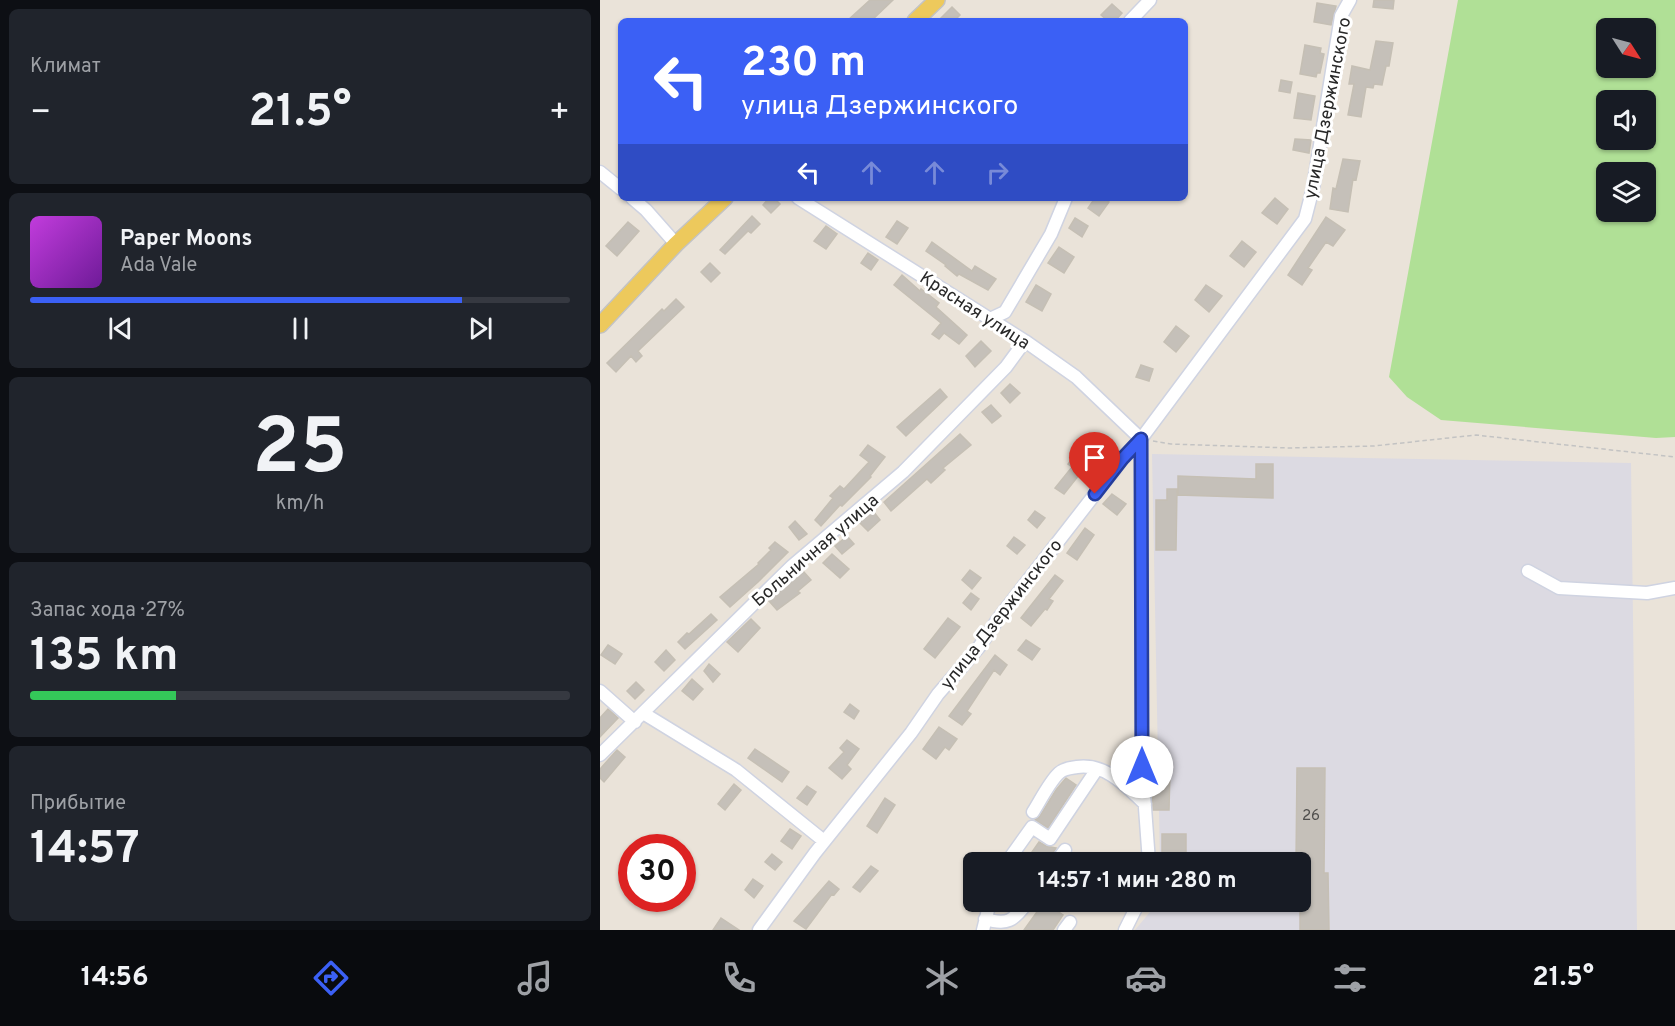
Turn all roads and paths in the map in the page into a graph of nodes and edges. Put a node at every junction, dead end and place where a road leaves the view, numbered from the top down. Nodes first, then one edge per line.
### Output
1 (937, 0) edge
2 (1150, 0) edge
3 (1350, 0) edge
4 (918, 18) edge
5 (1133, 18) edge
6 (600, 172) edge
7 (618, 187) edge
8 (636, 201) edge
9 (722, 201) edge
10 (803, 201) edge
11 (1065, 201) edge
12 (676, 244) junction
13 (1005, 312) junction
14 (990, 319) junction
15 (600, 325) edge
16 (1011, 332) junction
17 (1025, 341) junction
18 (1141, 439) junction
19 (1675, 457) edge
20 (1528, 571) dead end
21 (1675, 588) edge
22 (600, 691) edge
23 (639, 717) junction
24 (600, 754) edge
25 (1098, 769) junction
26 (1145, 804) junction
27 (1033, 812) dead end
28 (824, 841) junction
29 (1014, 852) edge
30 (1148, 852) edge
31 (1019, 912) edge
32 (1134, 912) edge
33 (984, 925) edge
34 (759, 930) edge
35 (1125, 930) edge

1 - 4 main road
2 - 5 street
3 - 18 street, улица Дзержинского
6 - 7 street
8 - 12 street
9 - 12 main road
10 - 14 street, Красная улица
11 - 13 street
12 - 15 main road
13 - 14 street
13 - 16 street
14 - 16 street, Красная улица
16 - 17 street, Красная улица
17 - 18 street, Красная улица
17 - 23 street, Больничная улица
18 - 19 path
18 - 26 street
18 - 28 street, улица Дзержинского
20 - 21 street
22 - 23 street
23 - 24 street, Больничная улица
23 - 28 street
25 - 26 street
25 - 27 street
25 - 29 street
26 - 30 street
28 - 34 street, улица Дзержинского
31 - 33 street
32 - 35 street

